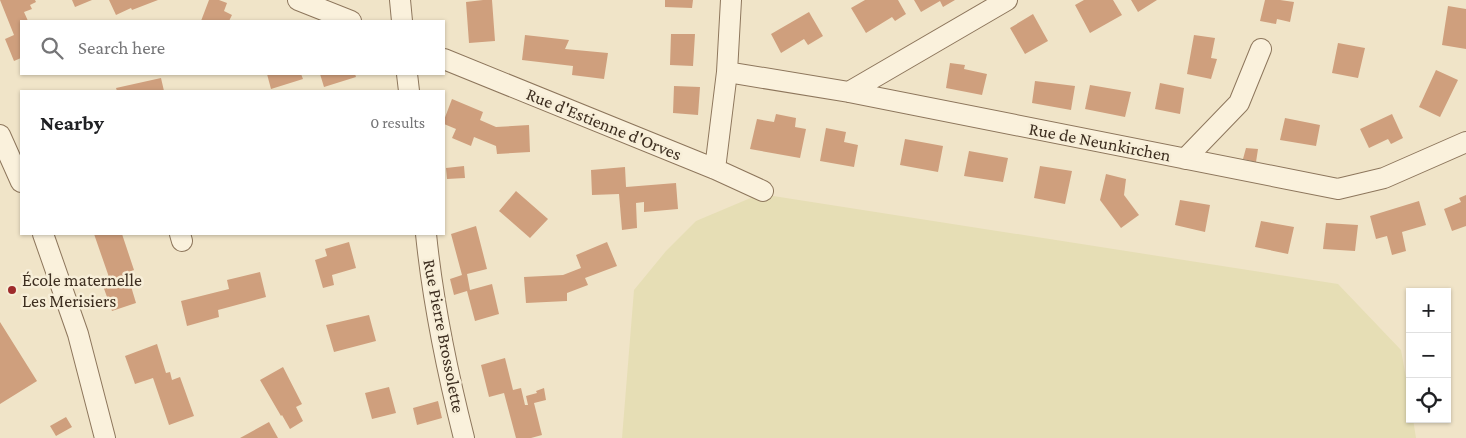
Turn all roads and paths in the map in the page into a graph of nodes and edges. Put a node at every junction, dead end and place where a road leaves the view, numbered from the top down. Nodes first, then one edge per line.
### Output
1 (298, 0) edge
2 (400, 0) edge
3 (731, 0) edge
4 (1007, 0) edge
5 (348, 20) edge
6 (402, 20) edge
7 (1261, 49) dead end
8 (445, 59) edge
9 (727, 72) junction
10 (407, 75) edge
11 (409, 90) edge
12 (849, 92) junction
13 (0, 134) edge
14 (1466, 142) edge
15 (1185, 159) junction
16 (715, 169) junction
17 (20, 180) edge
18 (763, 190) dead end
19 (43, 235) edge
20 (426, 235) edge
21 (105, 438) edge
22 (464, 438) edge

1 - 5 street
2 - 6 street
3 - 9 street
4 - 12 street
7 - 15 street
8 - 16 street, Rue d'Estienne d'Orves
9 - 12 street, Rue de Neunkirchen
9 - 16 street
10 - 11 street
12 - 15 street, Rue de Neunkirchen
13 - 17 street
14 - 15 street, Rue de Neunkirchen
16 - 18 street, Rue d'Estienne d'Orves
19 - 21 street
20 - 22 street, Rue Pierre Brossolette

